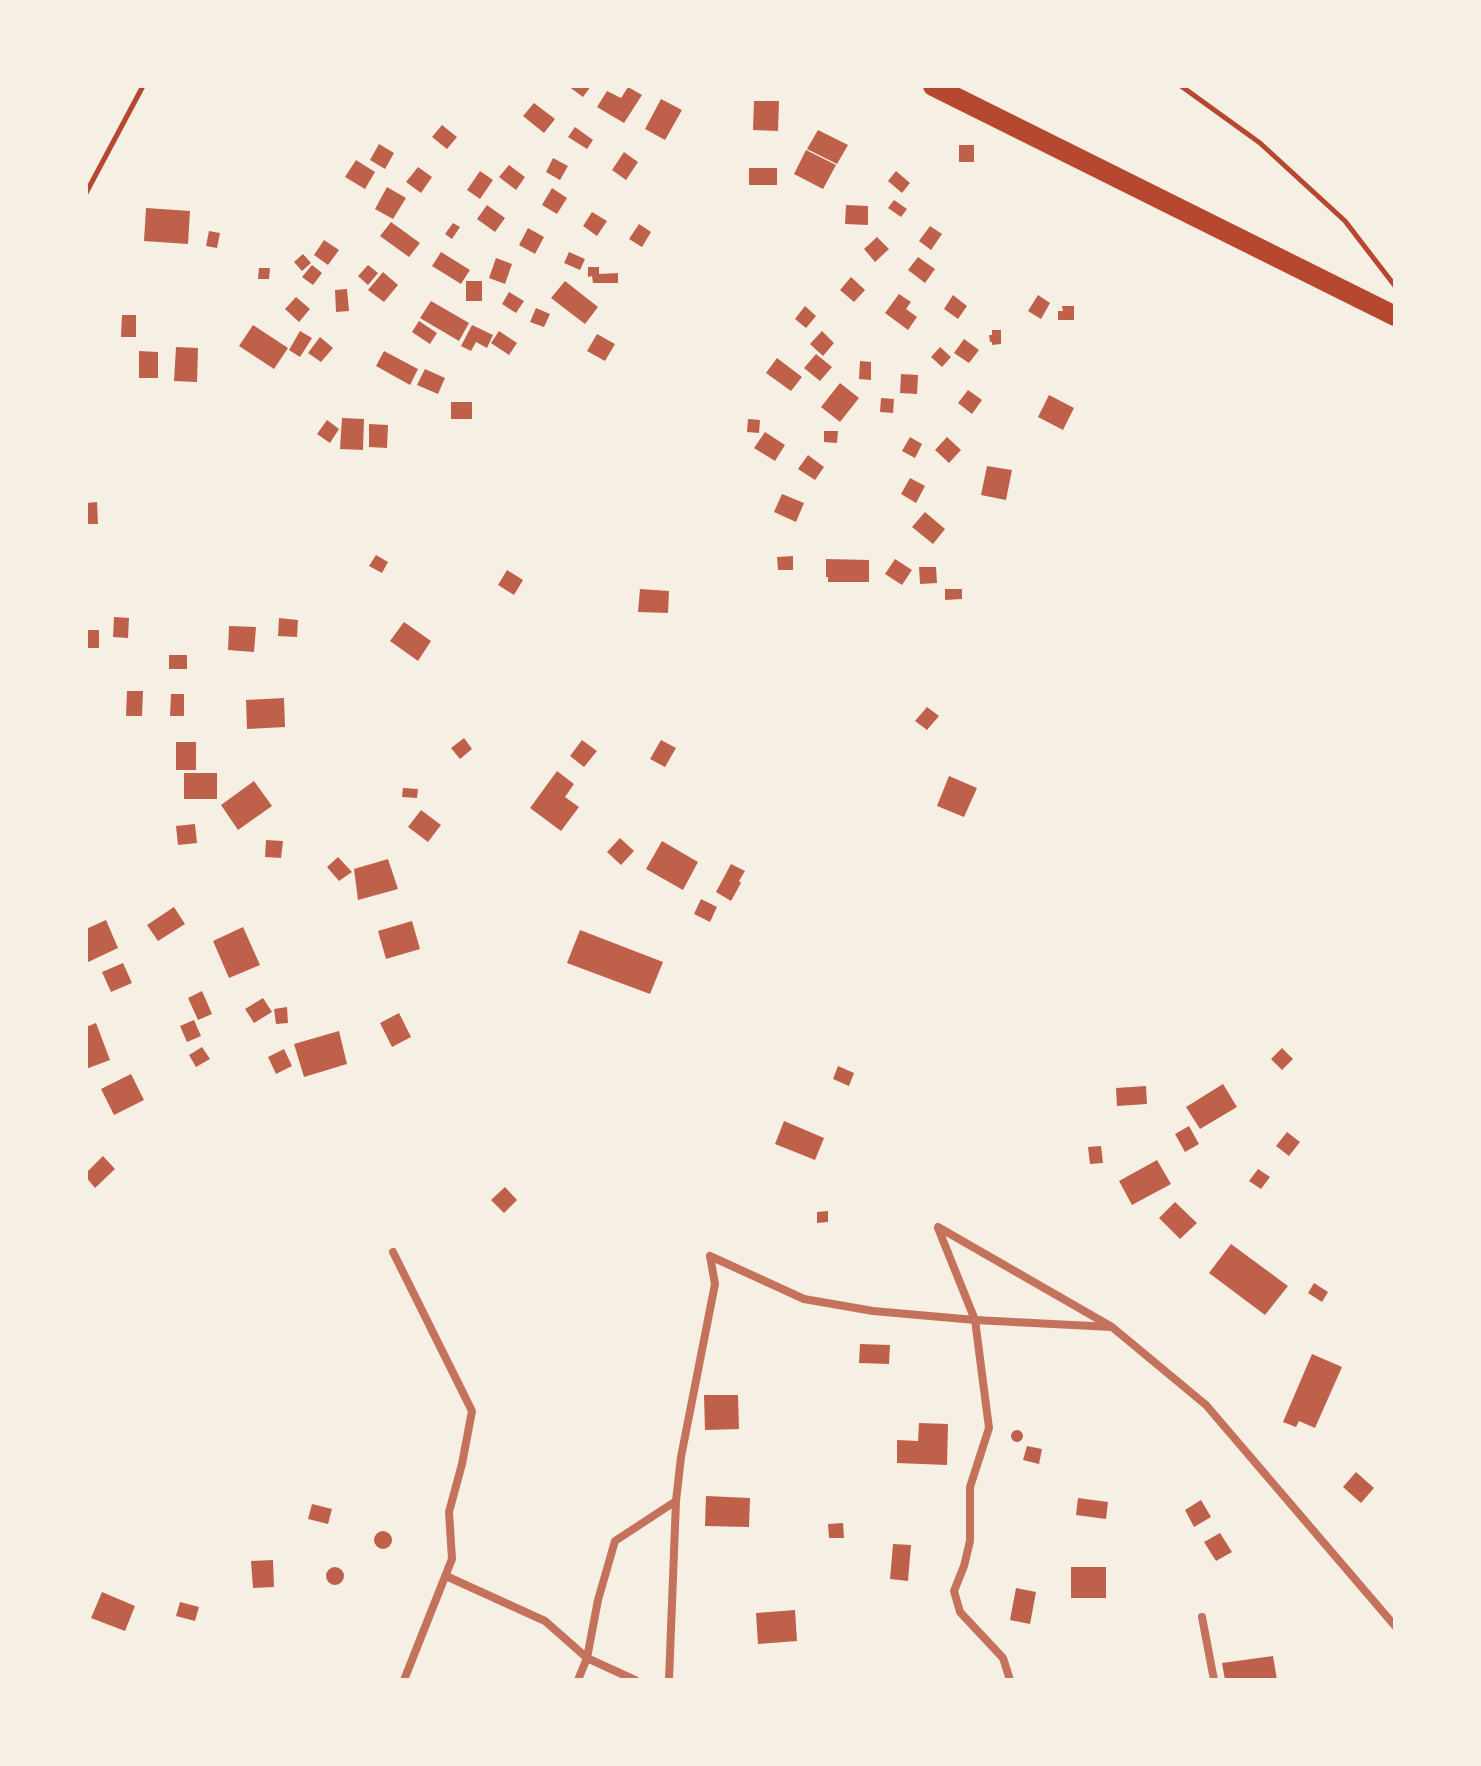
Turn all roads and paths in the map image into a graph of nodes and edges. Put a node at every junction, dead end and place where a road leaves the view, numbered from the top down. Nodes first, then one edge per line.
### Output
1 (143, 86) edge
2 (933, 86) edge
3 (1181, 86) edge
4 (86, 193) edge
5 (1395, 286) edge
6 (1395, 316) edge
7 (393, 1252) dead end
8 (975, 1320) junction
9 (1112, 1327) junction
10 (676, 1501) junction
11 (446, 1576) junction
12 (1202, 1617) dead end
13 (1395, 1626) edge
14 (587, 1658) junction
15 (404, 1680) edge
16 (578, 1680) edge
17 (635, 1680) edge
18 (669, 1680) edge
19 (1010, 1680) edge
20 (1214, 1680) edge

1 - 4 path
2 - 6 main road
3 - 5 path
7 - 11 street
8 - 9 street
8 - 9 street
8 - 10 street
8 - 19 street
9 - 13 street
10 - 14 street
10 - 18 street
11 - 14 street
11 - 15 street
12 - 20 street
14 - 16 street
14 - 17 street

